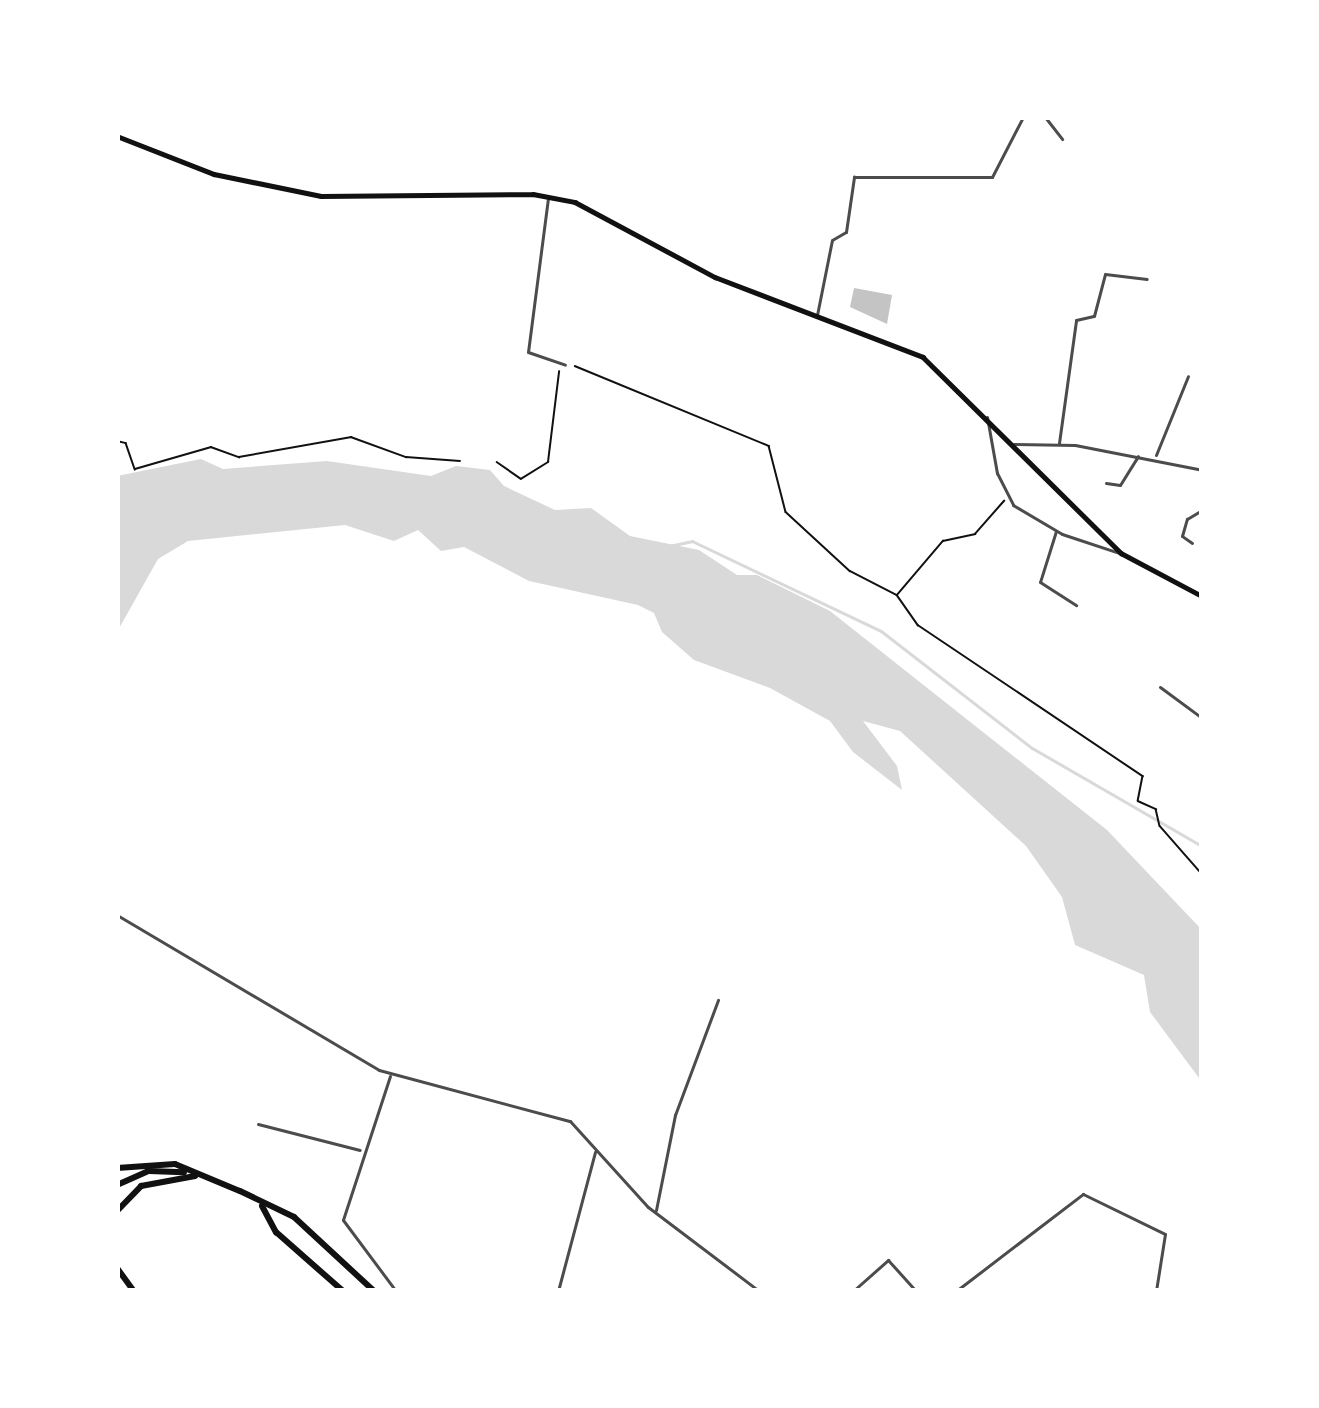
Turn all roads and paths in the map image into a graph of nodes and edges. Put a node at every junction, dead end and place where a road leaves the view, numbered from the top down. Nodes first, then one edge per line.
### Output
1 (1023, 117) edge
2 (1045, 117) edge
3 (117, 136) edge
4 (1062, 139) dead end
5 (548, 196) junction
6 (1147, 280) dead end
7 (817, 317) junction
8 (565, 364) junction
9 (1188, 376) dead end
10 (987, 417) junction
11 (117, 441) edge
12 (1058, 442) junction
13 (1014, 444) junction
14 (1138, 454) junction
15 (1155, 457) junction
16 (460, 461) dead end
17 (497, 462) dead end
18 (1202, 470) edge
19 (1106, 483) dead end
20 (1007, 499) junction
21 (1202, 510) edge
22 (1056, 531) junction
23 (1192, 543) dead end
24 (1121, 553) junction
25 (897, 595) junction
26 (1202, 596) edge
27 (1076, 605) dead end
28 (1160, 687) dead end
29 (1202, 718) edge
30 (1202, 874) edge
31 (117, 915) edge
32 (718, 1000) dead end
33 (390, 1075) junction
34 (258, 1124) dead end
35 (595, 1150) junction
36 (362, 1151) junction
37 (117, 1168) edge
38 (199, 1175) junction
39 (117, 1185) edge
40 (260, 1203) junction
41 (117, 1211) edge
42 (655, 1211) junction
43 (117, 1268) edge
44 (134, 1291) edge
45 (343, 1291) edge
46 (374, 1291) edge
47 (396, 1291) edge
48 (558, 1291) edge
49 (759, 1291) edge
50 (853, 1291) edge
51 (916, 1291) edge
52 (956, 1291) edge
53 (1156, 1291) edge

1 - 7 street
2 - 4 street
3 - 5 main road
5 - 7 main road
5 - 8 street
6 - 12 street
7 - 10 main road
8 - 17 path
8 - 25 path
9 - 15 street
10 - 13 main road
10 - 20 street
11 - 16 path
12 - 13 street
12 - 14 street
13 - 24 main road
14 - 15 street
14 - 19 street
15 - 18 street
20 - 22 street
20 - 25 path
21 - 23 street
22 - 24 street
22 - 27 street
24 - 26 main road
25 - 30 path
28 - 29 street
31 - 33 street
32 - 42 street
33 - 35 street
33 - 36 street
34 - 36 street
35 - 42 street
35 - 48 street
36 - 47 street
37 - 38 highway
38 - 39 highway
38 - 40 highway
38 - 41 highway
40 - 45 highway
40 - 46 highway
42 - 49 street
43 - 44 highway
50 - 51 street
52 - 53 street

